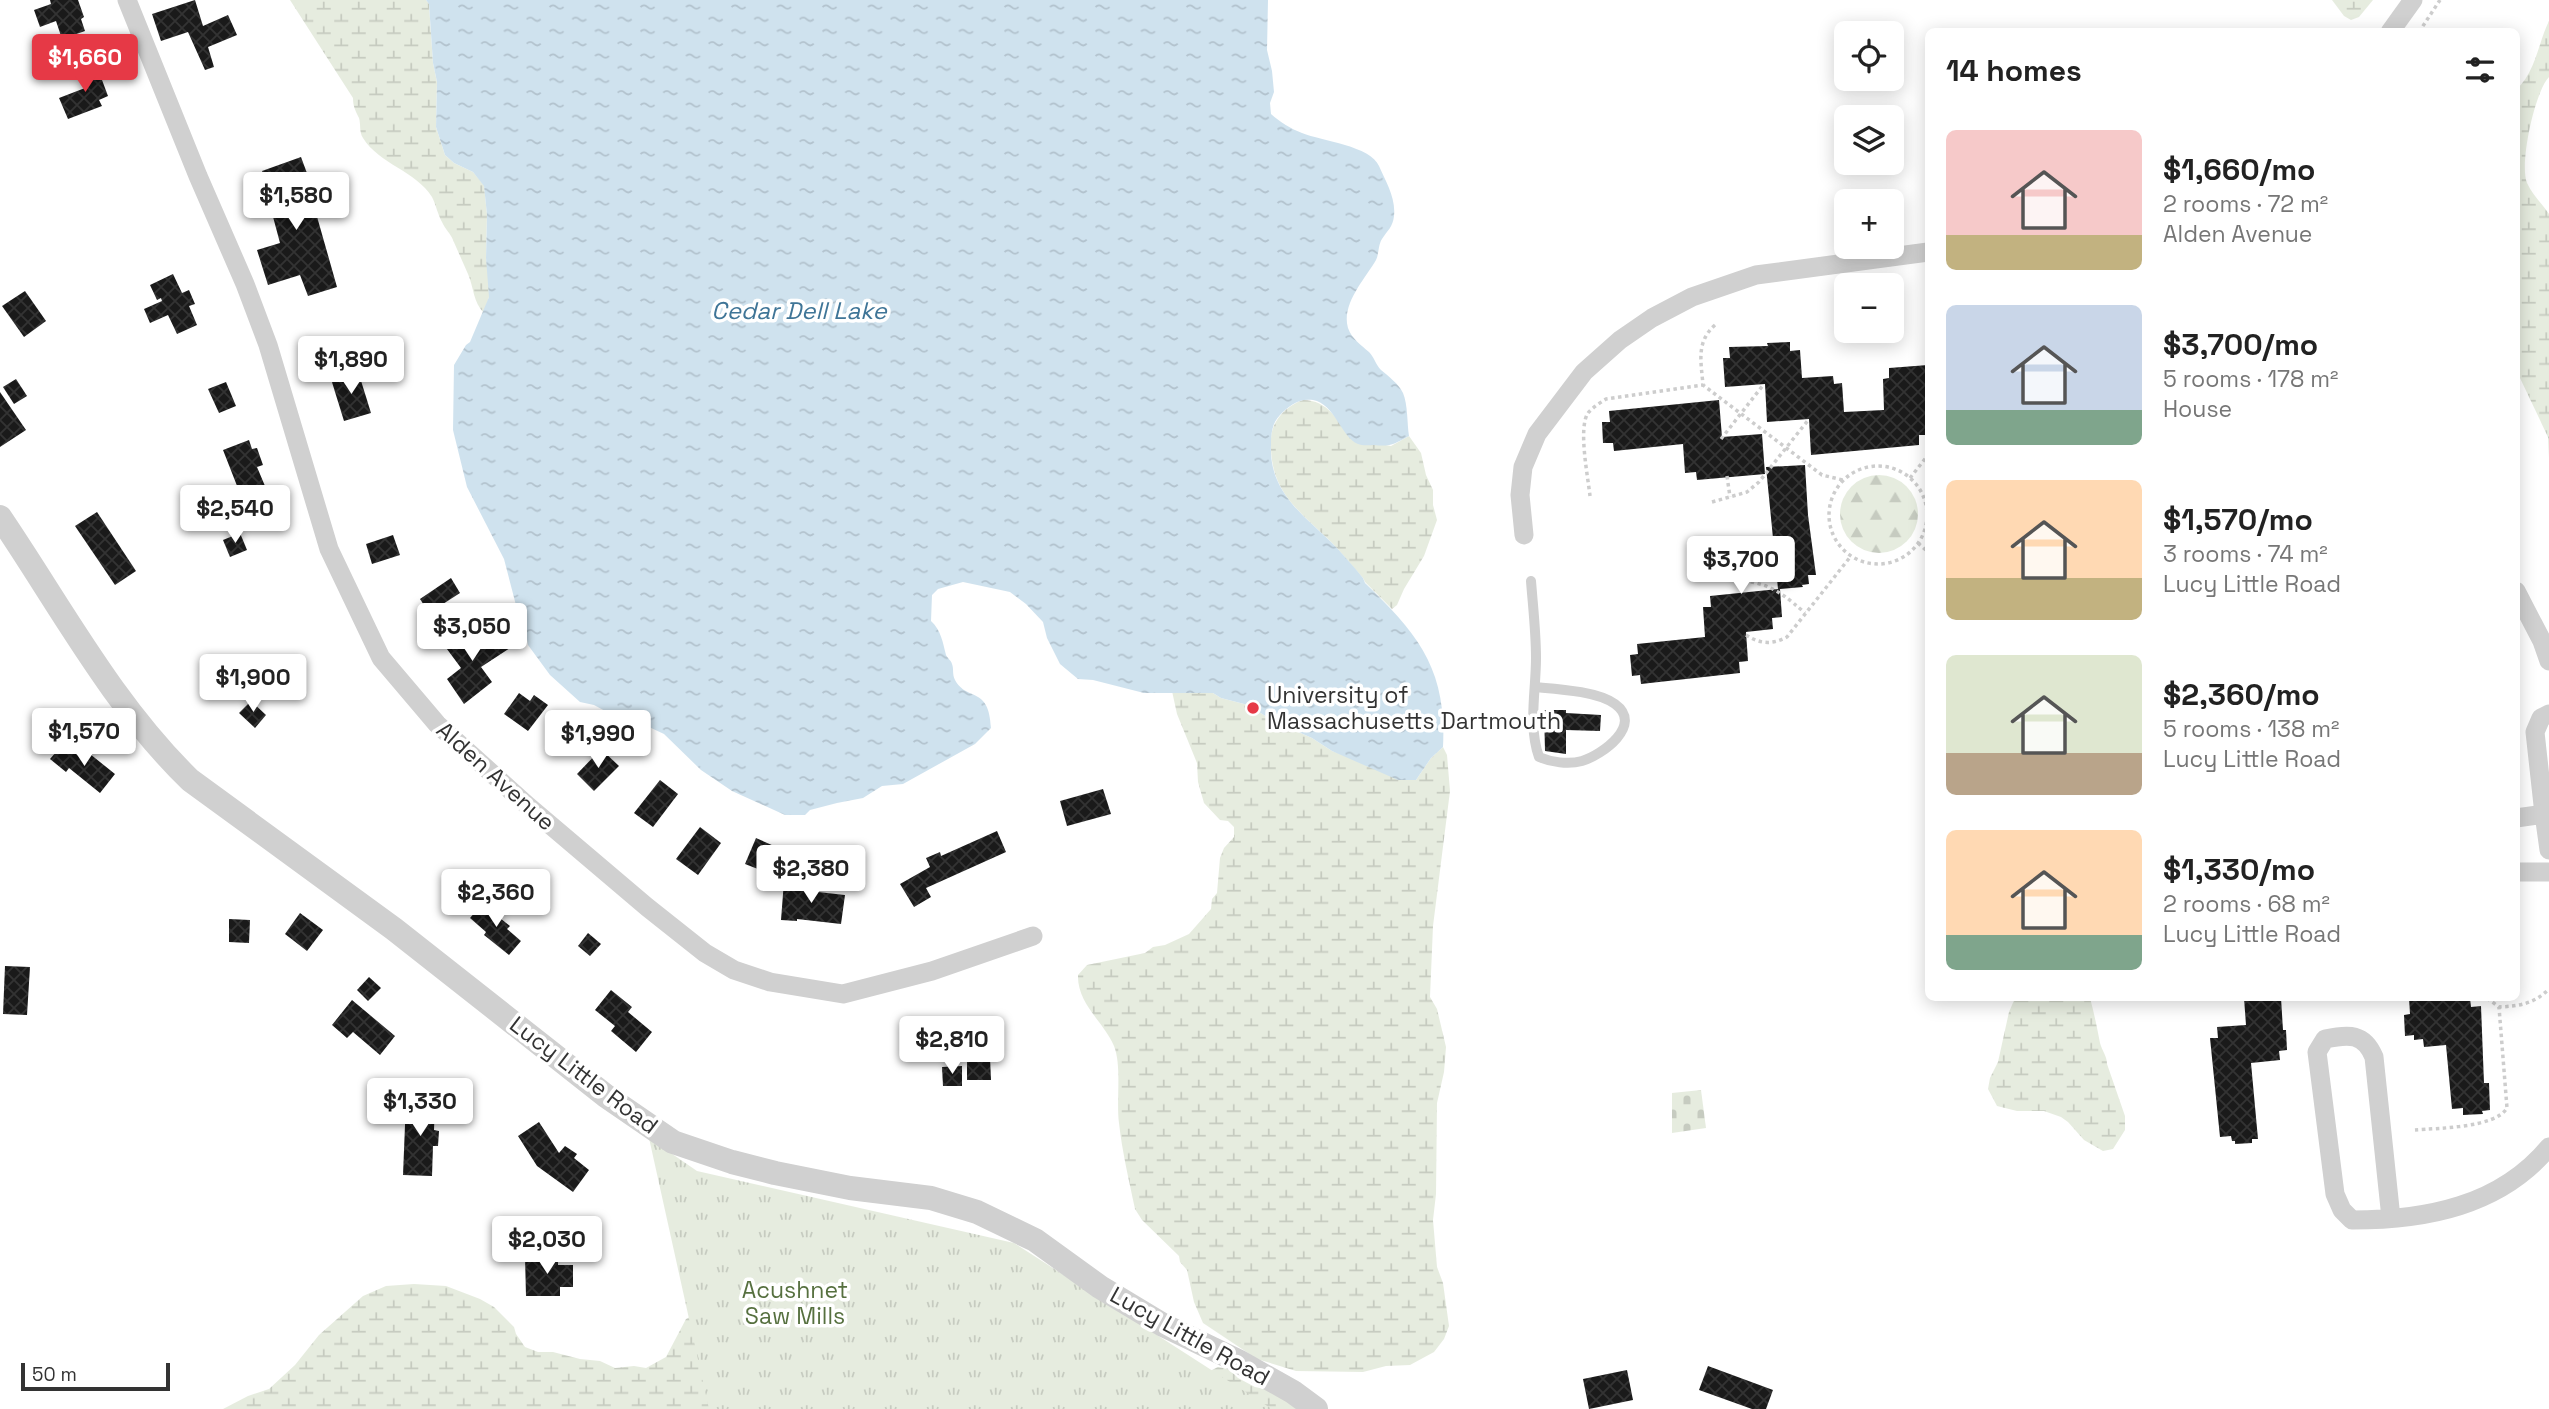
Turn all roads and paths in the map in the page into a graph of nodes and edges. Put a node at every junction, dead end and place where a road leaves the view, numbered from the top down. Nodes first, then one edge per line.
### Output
1 (127, 0) edge
2 (2413, 0) edge
3 (2440, 0) edge
4 (2393, 28) edge
5 (2422, 28) edge
6 (1925, 252) edge
7 (1715, 325) dead end
8 (1764, 384) dead end
9 (1703, 385) junction
10 (1742, 414) junction
11 (1809, 419) dead end
12 (1721, 439) dead end
13 (1786, 447) junction
14 (1925, 459) edge
15 (1727, 476) dead end
16 (1910, 478) junction
17 (1843, 481) junction
18 (1590, 496) dead end
19 (1730, 497) junction
20 (1925, 501) edge
21 (1712, 502) dead end
22 (0, 517) edge
23 (1925, 532) edge
24 (1524, 535) dead end
25 (1919, 543) junction
26 (1925, 549) edge
27 (1851, 556) junction
28 (1723, 577) dead end
29 (1531, 581) dead end
30 (2520, 599) edge
31 (1805, 614) junction
32 (1746, 635) dead end
33 (2549, 661) edge
34 (1535, 687) junction
35 (2549, 714) edge
36 (2544, 814) junction
37 (2520, 817) edge
38 (2549, 850) edge
39 (2520, 872) edge
40 (2549, 872) edge
41 (1033, 936) dead end
42 (2549, 989) edge
43 (2491, 1001) edge
44 (2499, 1007) junction
45 (2415, 1130) dead end
46 (2549, 1147) edge
47 (2391, 1218) junction
48 (1316, 1409) edge

1 - 41 street, Alden Avenue
2 - 4 street
3 - 5 path
6 - 24 street
7 - 9 path
8 - 10 path
9 - 10 path
9 - 18 path
10 - 12 path
10 - 13 path
11 - 13 path
13 - 17 path
13 - 19 path
14 - 16 path
15 - 19 path
16 - 17 path
16 - 20 path
17 - 27 path
19 - 21 path
22 - 48 street, Lucy Little Road
23 - 25 path
25 - 26 path
25 - 27 path
27 - 31 path
28 - 31 path
29 - 34 lane
30 - 33 street
31 - 32 path
34 - 34 lane
35 - 36 street
36 - 37 street
36 - 38 street
39 - 40 street
42 - 44 path
43 - 44 path
44 - 45 path
46 - 47 street
47 - 47 street

